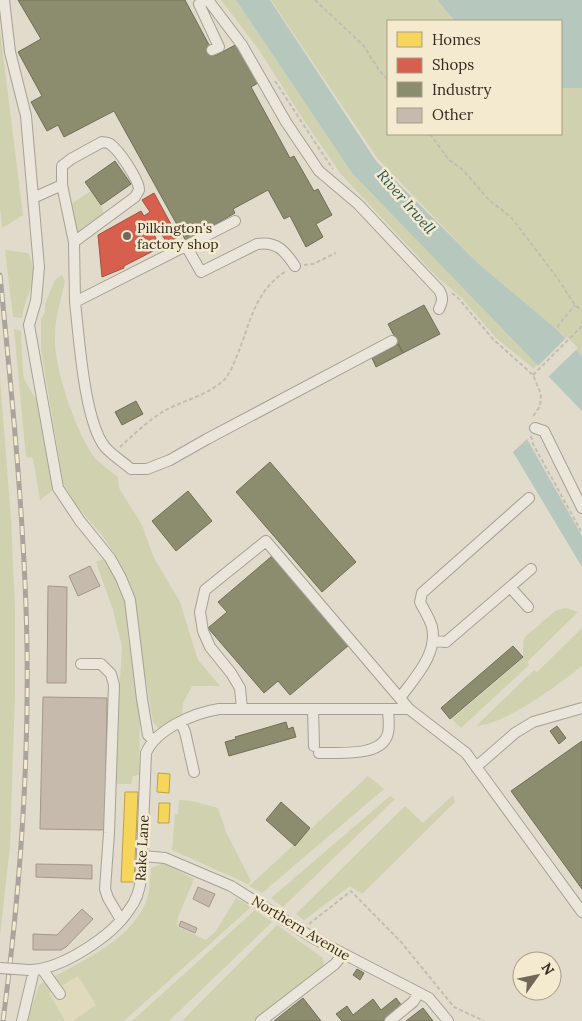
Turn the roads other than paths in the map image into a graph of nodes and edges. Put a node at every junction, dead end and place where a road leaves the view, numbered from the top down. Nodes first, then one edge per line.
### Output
1 (4, 0) edge
2 (204, 0) edge
3 (208, 0) edge
4 (212, 50) dead end
5 (62, 185) junction
6 (33, 198) junction
7 (235, 221) dead end
8 (74, 242) junction
9 (186, 246) junction
10 (295, 266) road end
11 (75, 302) junction
12 (439, 310) dead end
13 (392, 341) dead end
14 (535, 428) dead end
15 (529, 498) dead end
16 (582, 508) edge
17 (531, 569) dead end
18 (510, 587) junction
19 (528, 607) dead end
20 (434, 641) junction
21 (80, 664) dead end
22 (400, 698) junction
23 (582, 708) edge
24 (242, 709) junction
25 (313, 709) junction
26 (388, 709) junction
27 (409, 709) junction
28 (181, 723) junction
29 (153, 740) junction
30 (476, 767) junction
31 (194, 772) dead end
32 (143, 856) junction
33 (582, 912) edge
34 (121, 920) junction
35 (343, 954) junction
36 (0, 968) edge
37 (35, 970) junction
38 (419, 993) junction
39 (60, 994) dead end
40 (22, 1021) edge
41 (262, 1021) edge
42 (390, 1021) edge
43 (448, 1021) edge

1 - 6 street
2 - 4 street
3 - 12 street
5 - 6 street
5 - 8 street
5 - 8 street
6 - 29 street
7 - 9 street
8 - 11 street
9 - 10 street
9 - 11 street
11 - 13 street
14 - 16 street
15 - 20 street
17 - 18 street
18 - 19 street
18 - 20 street
20 - 22 street
21 - 34 street
22 - 24 street
22 - 27 street
23 - 30 street
24 - 25 street
24 - 28 street
25 - 26 street
25 - 26 street
26 - 27 street
27 - 30 street
28 - 29 street
28 - 31 street
29 - 32 street, Rake Lane
30 - 33 street
32 - 34 street, Rake Lane
32 - 35 street, Northern Avenue
34 - 37 street, Rake Lane
35 - 38 street, Northern Avenue
35 - 41 street
36 - 37 street, Rake Lane, bridge
37 - 39 street
37 - 40 street
38 - 42 street
38 - 43 street, Northern Avenue

